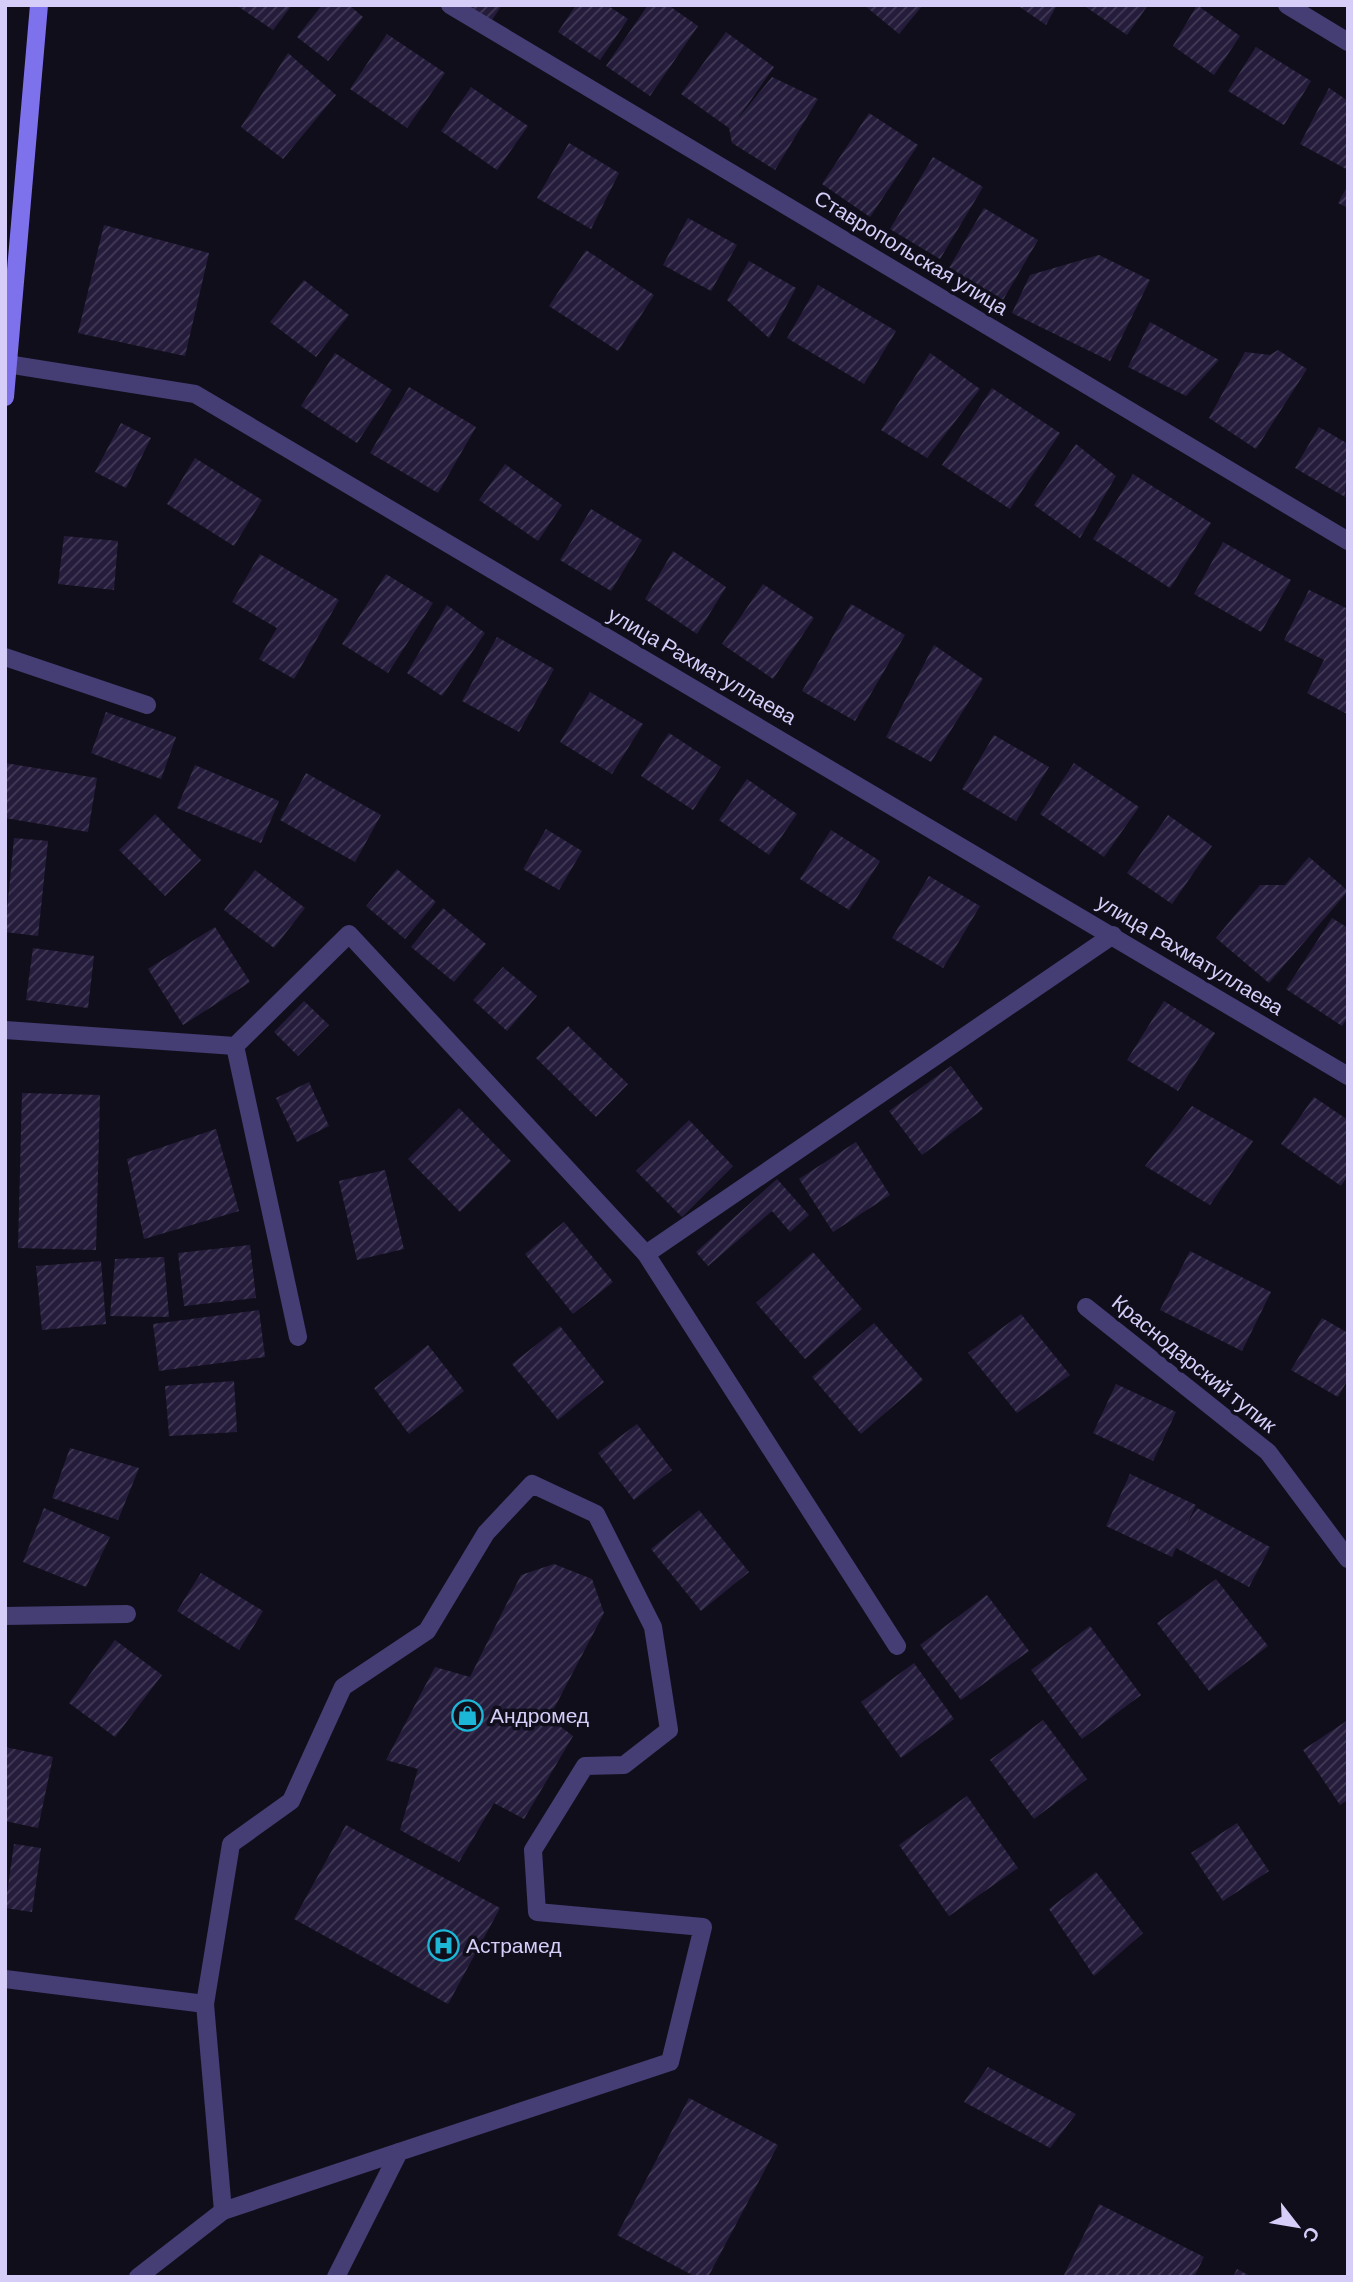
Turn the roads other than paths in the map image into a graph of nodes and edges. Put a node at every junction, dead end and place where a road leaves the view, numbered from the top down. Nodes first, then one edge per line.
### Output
1 (38, 5) edge
2 (450, 5) edge
3 (1287, 5) edge
4 (1348, 43) edge
5 (7, 364) junction
6 (5, 397) edge
7 (1348, 541) edge
8 (5, 657) edge
9 (147, 705) dead end
10 (1113, 935) junction
11 (5, 1030) edge
12 (235, 1046) junction
13 (1348, 1076) edge
14 (646, 1254) junction
15 (1086, 1307) dead end
16 (298, 1337) dead end
17 (1348, 1559) edge
18 (127, 1614) dead end
19 (5, 1616) edge
20 (897, 1646) dead end
21 (5, 1979) edge
22 (205, 2004) junction
23 (398, 2152) junction
24 (223, 2211) junction
25 (138, 2277) edge
26 (336, 2277) edge

1 - 5 main road
2 - 7 street, Ставропольская улица
3 - 4 street
5 - 6 main road
5 - 10 street, улица Рахматуллаева
8 - 9 street
10 - 13 street, улица Рахматуллаева
10 - 14 street
11 - 12 street
12 - 14 street
12 - 16 street
14 - 20 street
15 - 17 street, Краснодарский тупик
18 - 19 street
21 - 22 street
22 - 23 street
22 - 24 street
23 - 24 street
23 - 26 street
24 - 25 street

